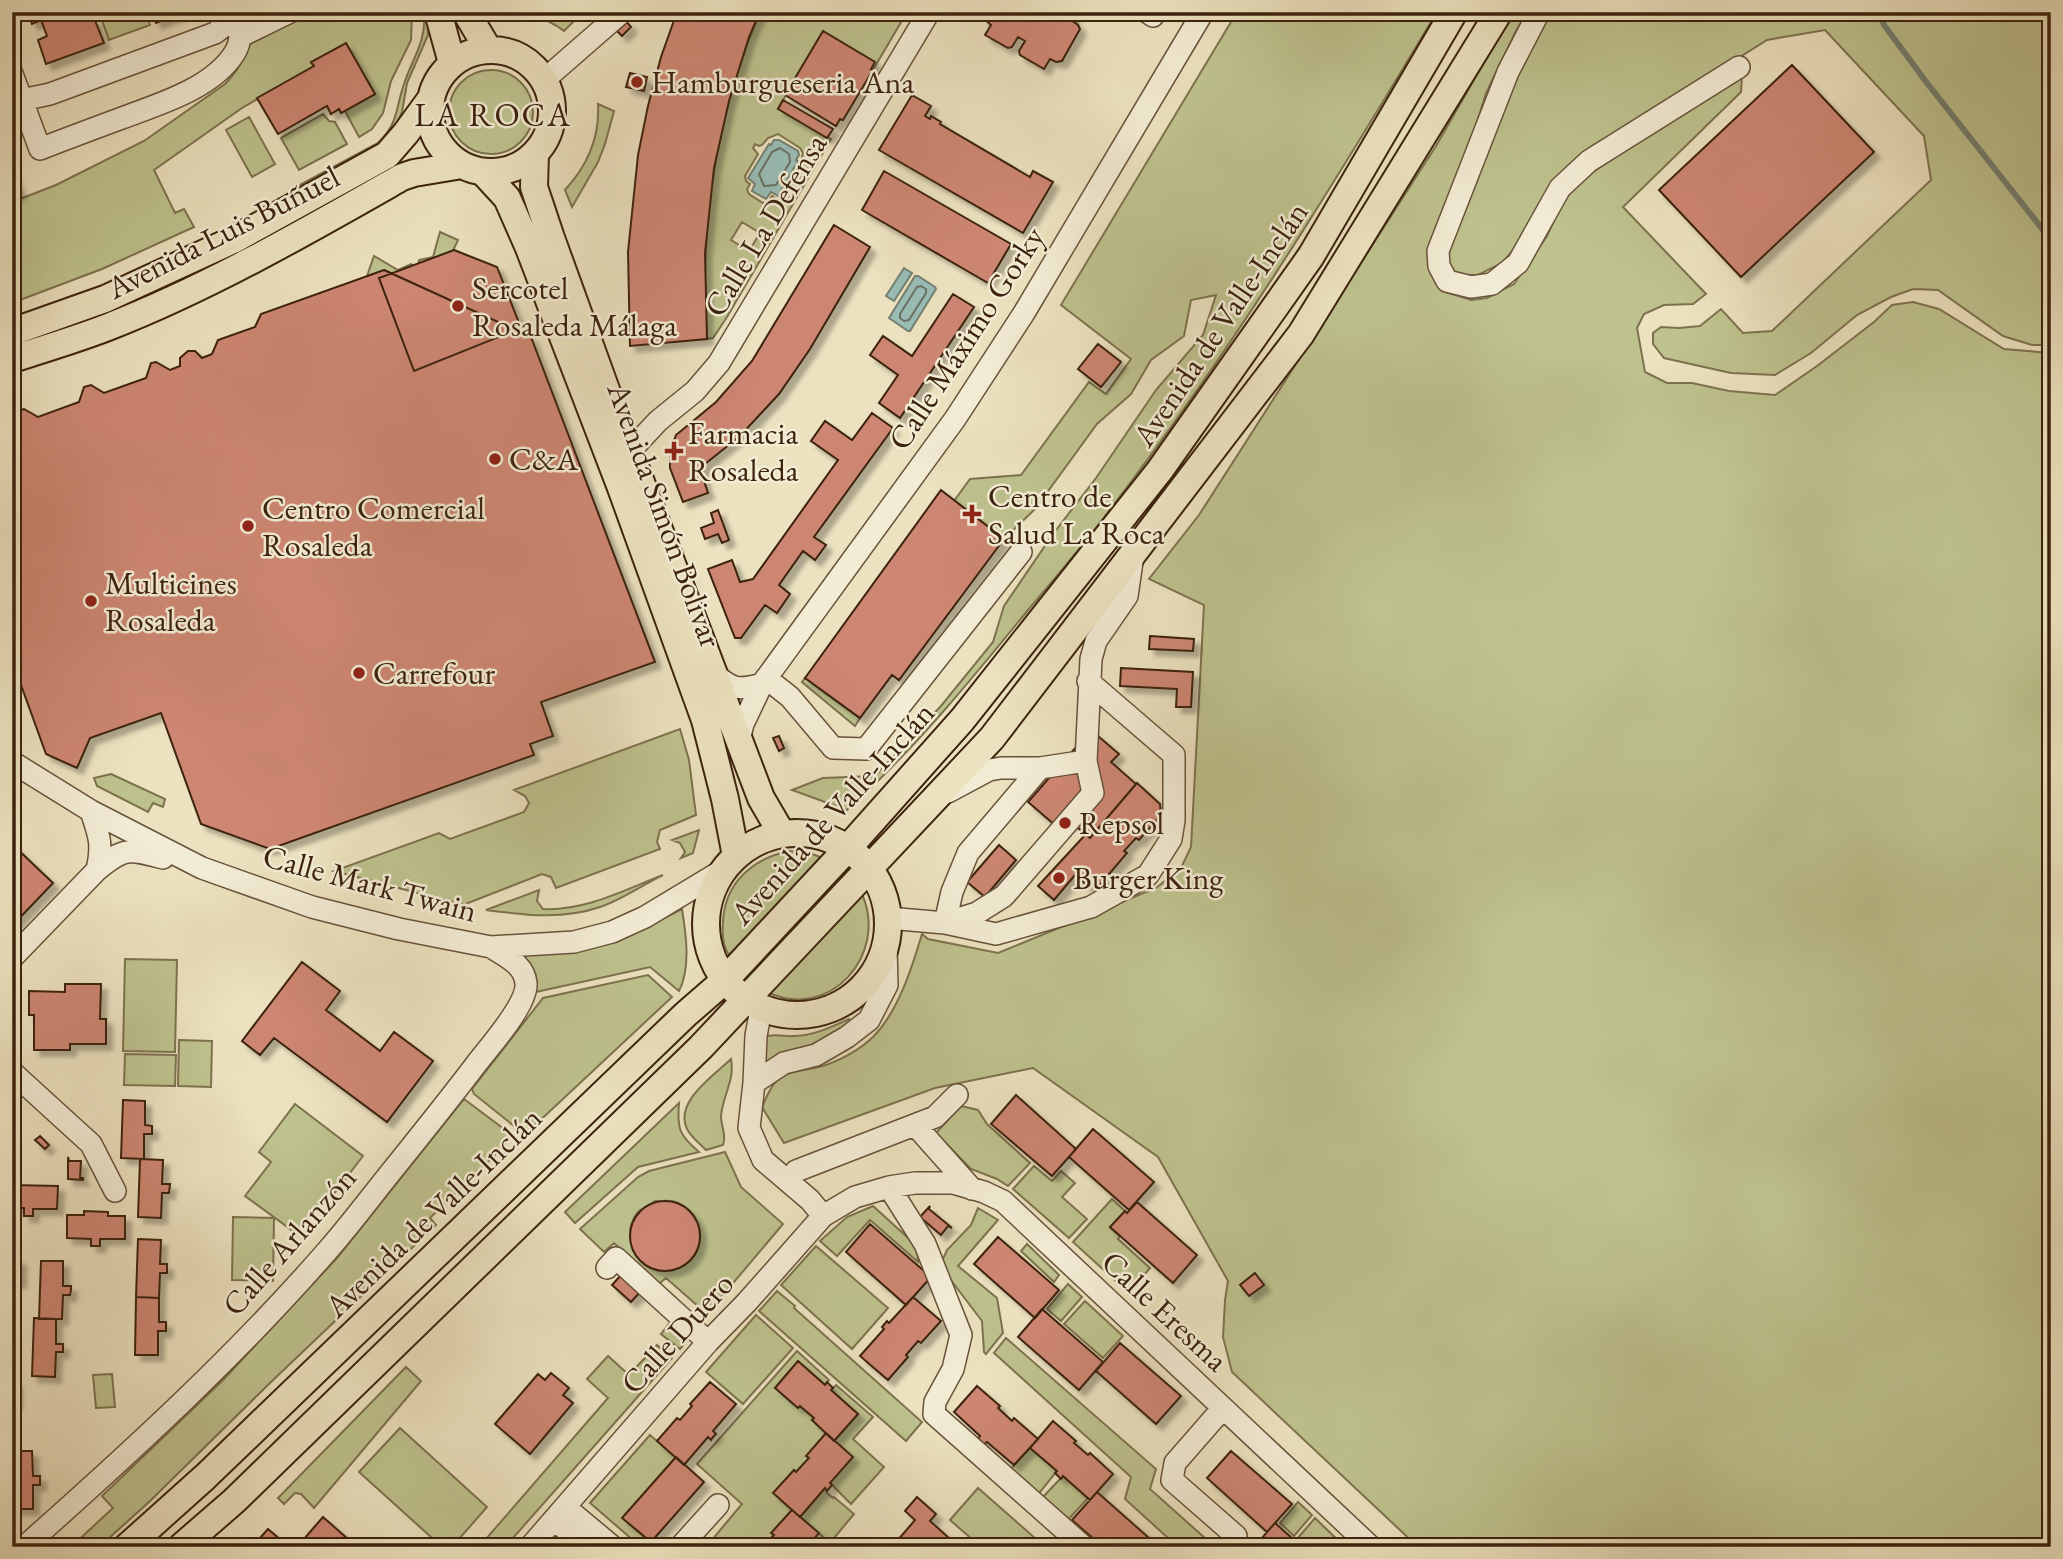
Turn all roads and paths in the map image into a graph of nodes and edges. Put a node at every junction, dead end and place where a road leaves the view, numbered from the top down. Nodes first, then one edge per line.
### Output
1 (290, 12) edge
2 (438, 12) edge
3 (466, 12) edge
4 (622, 12) edge
5 (929, 12) edge
6 (1203, 12) edge
7 (1454, 12) edge
8 (1499, 12) edge
9 (1539, 12) edge
10 (237, 14) edge
11 (215, 33) junction
12 (241, 36) junction
13 (488, 49) junction
14 (452, 63) junction
15 (225, 65) junction
16 (1739, 67) dead end
17 (12, 74) edge
18 (544, 80) junction
19 (430, 100) junction
20 (17, 101) edge
21 (535, 154) junction
22 (473, 169) junction
23 (12, 332) edge
24 (12, 359) edge
25 (630, 451) junction
26 (1021, 552) dead end
27 (1133, 555) junction
28 (713, 673) junction
29 (764, 681) junction
30 (1088, 681) junction
31 (738, 740) junction
32 (1086, 761) junction
33 (12, 762) edge
34 (1040, 768) junction
35 (934, 800) junction
36 (91, 811) junction
37 (782, 834) junction
38 (848, 848) junction
39 (729, 863) junction
40 (202, 868) junction
41 (870, 868) junction
42 (97, 870) junction
43 (888, 918) junction
44 (945, 923) junction
45 (491, 947) junction
46 (886, 947) junction
47 (12, 958) edge
48 (724, 981) junction
49 (753, 1005) junction
50 (12, 1072) edge
51 (754, 1083) junction
52 (957, 1095) dead end
53 (915, 1125) junction
54 (788, 1181) junction
55 (889, 1187) junction
56 (972, 1189) junction
57 (115, 1191) dead end
58 (824, 1216) junction
59 (607, 1268) dead end
60 (708, 1342) junction
61 (1223, 1408) junction
62 (718, 1506) dead end
63 (560, 1514) junction
64 (1236, 1536) dead end
65 (12, 1541) edge
66 (18, 1547) edge
67 (24, 1547) edge
68 (127, 1547) edge
69 (181, 1547) edge
70 (530, 1547) edge
71 (586, 1547) edge
72 (613, 1547) edge
73 (680, 1547) edge
74 (1084, 1547) edge
75 (1371, 1547) edge

1 - 12 street
2 - 14 main road
3 - 13 main road
4 - 18 street
5 - 25 street, Calle La Defensa
6 - 29 street, Calle Máximo Gorky
7 - 38 main road, Avenida de Valle-Inclán
8 - 27 main road, Avenida de Valle-Inclán
9 - 16 street
10 - 11 street
10 - 12 street
11 - 15 street
11 - 20 street
12 - 15 street
13 - 14 main road
13 - 18 main road
14 - 19 main road
15 - 20 street
17 - 20 street
18 - 21 main road
19 - 22 main road
19 - 23 main road, Avenida Luis Buñuel
21 - 22 main road
21 - 25 main road, Avenida Simón Bolivar
22 - 24 main road, Avenida Luis Buñuel
22 - 39 main road, Avenida Simón Bolivar
25 - 28 main road, Avenida Simón Bolivar
26 - 29 street
27 - 30 street
27 - 35 main road, Avenida de Valle-Inclán
28 - 29 street
28 - 31 main road, Avenida Simón Bolivar
29 - 31 street, Calle Máximo Gorky
30 - 32 street
30 - 44 street
31 - 37 main road, Avenida Simón Bolivar
32 - 34 street
32 - 44 street
33 - 36 street, Calle Mark Twain
34 - 35 street
34 - 44 street
35 - 41 main road, Avenida de Valle-Inclán
36 - 40 street, Calle Mark Twain
36 - 42 street
37 - 38 main road
37 - 39 main road
38 - 41 main road
38 - 48 main road, Avenida de Valle-Inclán
39 - 45 street, Calle Mark Twain
39 - 48 main road
40 - 42 street
40 - 45 street, Calle Mark Twain
41 - 43 main road
41 - 49 main road, Avenida de Valle-Inclán
42 - 47 street
43 - 44 street
43 - 46 main road
45 - 67 street, Calle Arlanzón
46 - 49 main road
46 - 51 street
48 - 49 main road
48 - 68 main road, Avenida de Valle-Inclán
49 - 51 street
49 - 69 main road, Avenida de Valle-Inclán
50 - 57 street
51 - 54 street
52 - 53 street
53 - 54 street
53 - 56 street
54 - 58 street
55 - 56 street, Calle Eresma
55 - 58 street, Calle Duero
55 - 74 street
56 - 61 street, Calle Eresma
58 - 60 street, Calle Duero
59 - 60 street
60 - 63 street, Calle Duero
61 - 64 street
61 - 75 street, Calle Eresma
62 - 73 street
63 - 70 street, Calle Duero
63 - 71 street
63 - 72 street
65 - 66 street

